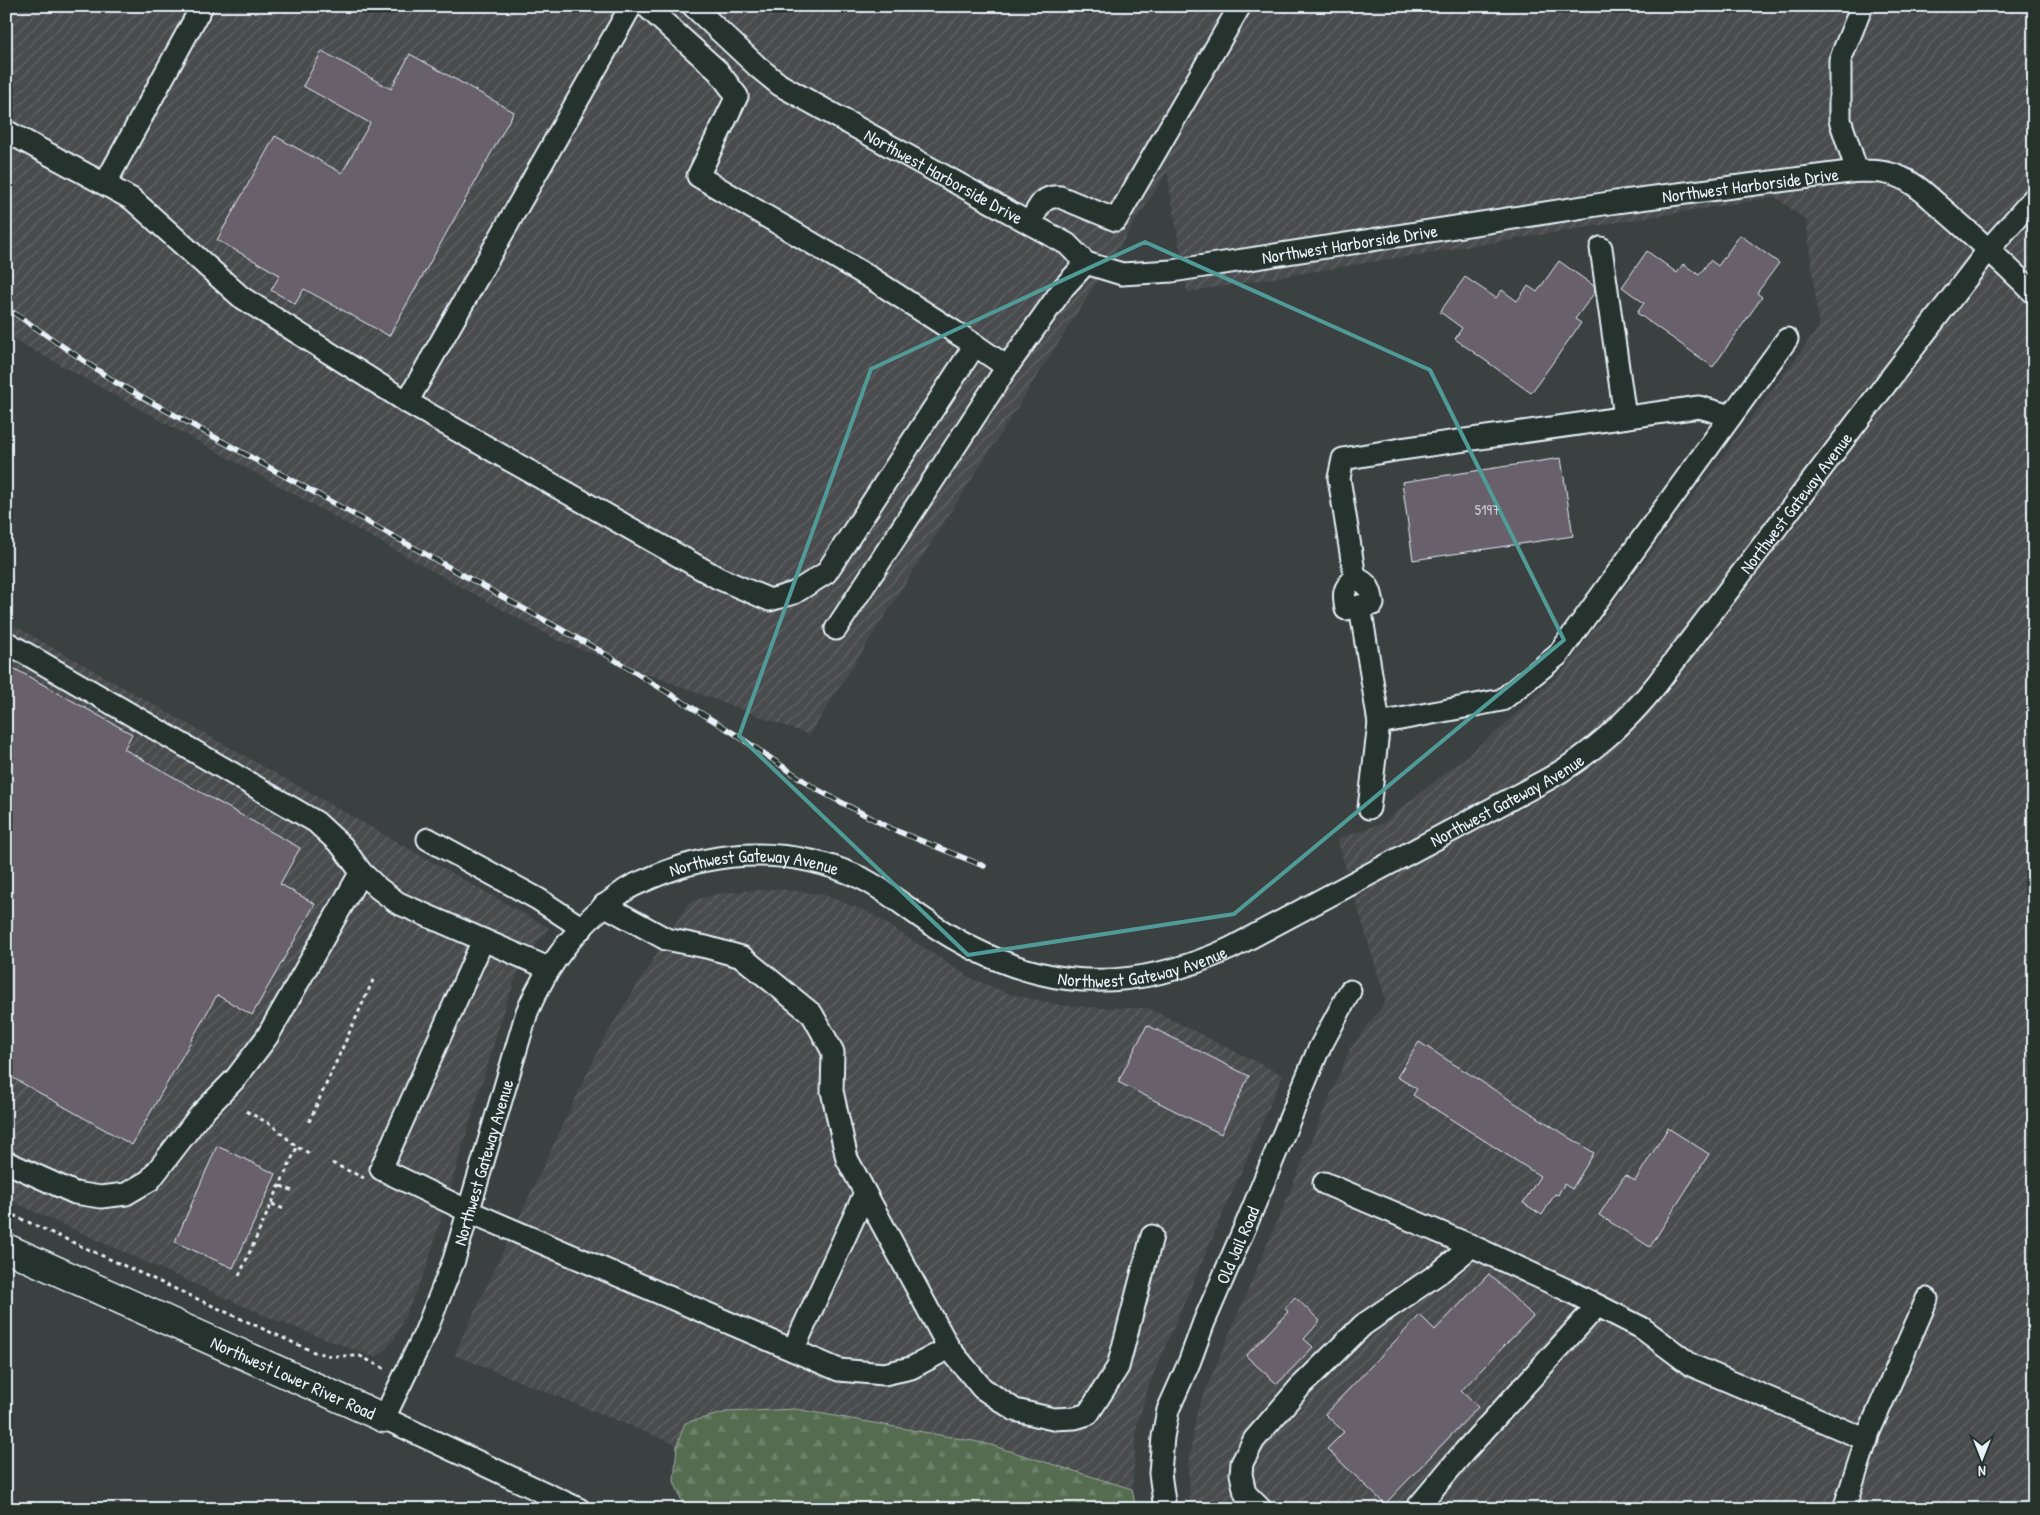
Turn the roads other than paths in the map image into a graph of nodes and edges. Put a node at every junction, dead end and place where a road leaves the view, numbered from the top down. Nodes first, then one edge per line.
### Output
1 (202, 6) edge
2 (631, 6) edge
3 (646, 6) edge
4 (693, 6) edge
5 (1240, 6) edge
6 (1862, 6) edge
7 (6, 131) edge
8 (1857, 171) junction
9 (106, 184) junction
10 (2034, 198) edge
11 (1030, 223) junction
12 (1601, 248) dead end
13 (1990, 249) junction
14 (1086, 263) junction
15 (2034, 293) edge
16 (1787, 339) dead end
17 (975, 345) junction
18 (1007, 368) junction
19 (407, 402) junction
20 (1731, 416) junction
21 (1625, 417) junction
22 (836, 629) dead end
23 (6, 642) edge
24 (1379, 723) junction
25 (1369, 808) dead end
26 (428, 839) dead end
27 (361, 872) junction
28 (604, 905) junction
29 (582, 928) junction
30 (483, 940) junction
31 (548, 968) junction
32 (1350, 991) dead end
33 (6, 1162) edge
34 (1324, 1183) dead end
35 (865, 1193) junction
36 (468, 1211) junction
37 (1152, 1236) dead end
38 (1472, 1246) junction
39 (6, 1248) edge
40 (1927, 1299) dead end
41 (1597, 1306) junction
42 (949, 1348) junction
43 (793, 1350) junction
44 (384, 1418) junction
45 (1866, 1440) junction
46 (579, 1509) edge
47 (1165, 1509) edge
48 (1261, 1509) edge
49 (1416, 1509) edge
50 (1844, 1509) edge

1 - 9 street
2 - 19 street
3 - 17 street
4 - 11 street, Northwest Harborside Drive
5 - 11 street
6 - 8 street
7 - 9 street
8 - 13 street, Northwest Harborside Drive
8 - 14 street, Northwest Harborside Drive
9 - 19 street
10 - 13 street
11 - 14 street, Northwest Harborside Drive
12 - 21 street
13 - 15 street, Northwest Harborside Drive
13 - 28 street, Northwest Gateway Avenue
14 - 18 street
16 - 20 street
17 - 18 street
17 - 19 street
18 - 22 street
20 - 21 street
20 - 24 street
21 - 24 street
23 - 27 street
24 - 25 street
26 - 29 street
27 - 30 street
27 - 33 street
28 - 29 street, Northwest Gateway Avenue
28 - 35 street
29 - 31 street, Northwest Gateway Avenue
30 - 31 street
30 - 36 street
31 - 36 street, Northwest Gateway Avenue
32 - 47 street, Old Jail Road
34 - 38 street
35 - 42 street
35 - 43 street
36 - 43 street
36 - 44 street, Northwest Gateway Avenue
37 - 42 street
38 - 41 street
38 - 48 street
39 - 44 main road, Northwest Lower River Road
40 - 45 street
41 - 45 street
41 - 49 street
42 - 43 street
44 - 46 street, Northwest Lower River Road
45 - 50 street

